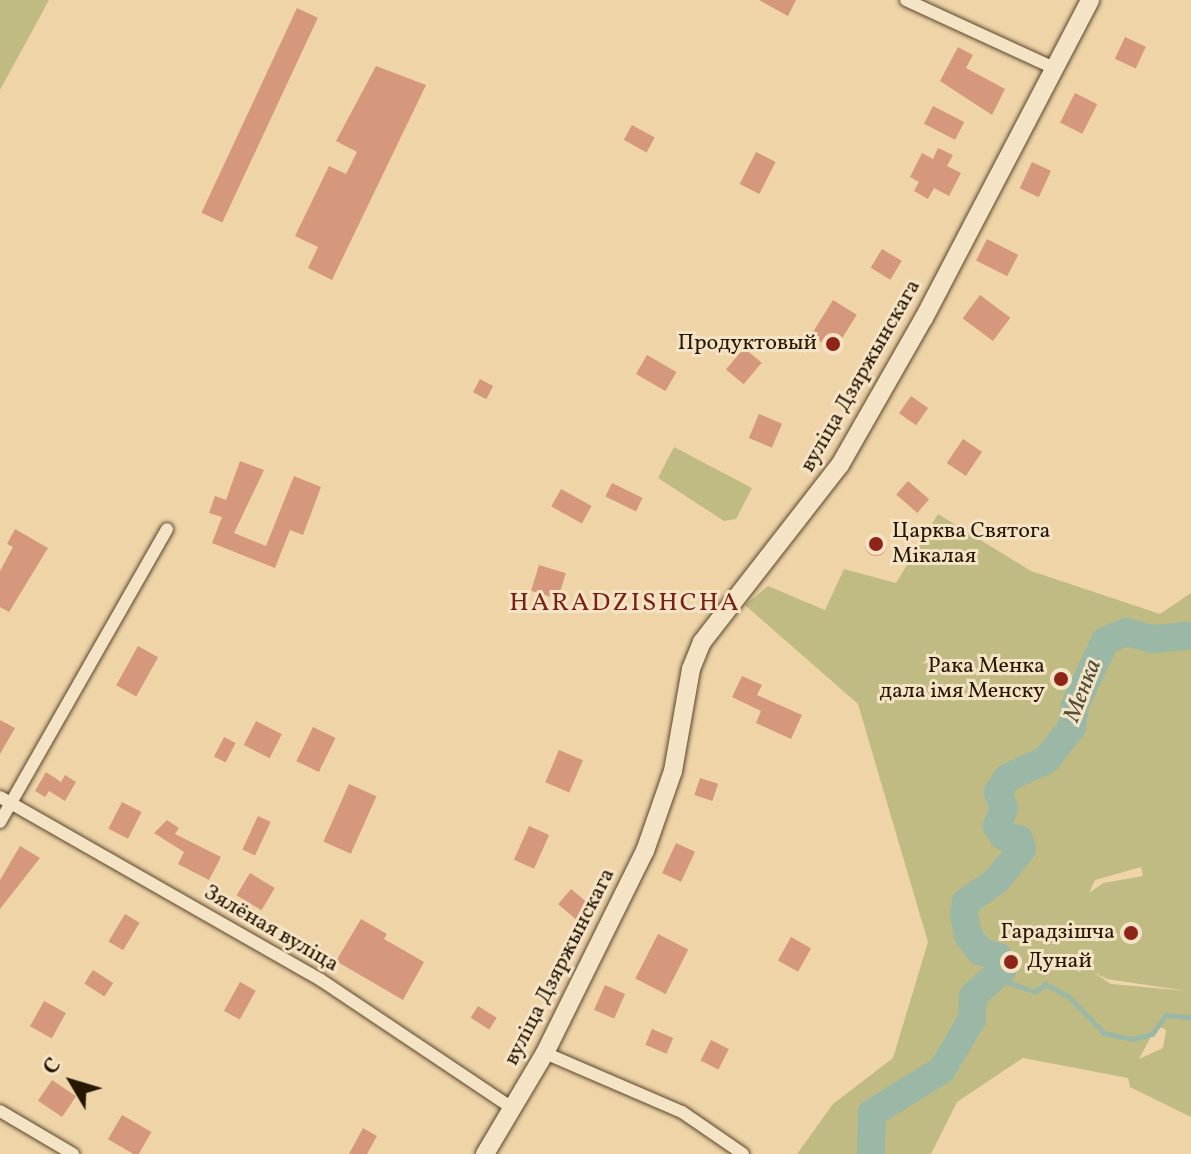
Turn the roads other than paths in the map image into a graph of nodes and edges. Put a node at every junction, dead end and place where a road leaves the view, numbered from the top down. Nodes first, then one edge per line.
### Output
1 (906, 0) edge
2 (1090, 0) edge
3 (1052, 67) junction
4 (167, 529) dead end
5 (5, 800) edge
6 (0, 822) edge
7 (545, 1053) junction
8 (514, 1109) junction
9 (0, 1111) edge
10 (73, 1154) edge
11 (485, 1154) edge
12 (743, 1154) edge

1 - 3 street
2 - 3 street, вуліца Дзяржынскага
3 - 7 street, вуліца Дзяржынскага
4 - 5 street
5 - 6 street
5 - 8 street, Зялёная вуліца
7 - 8 street, вуліца Дзяржынскага
7 - 12 street
8 - 11 street, вуліца Дзяржынскага
9 - 10 street

